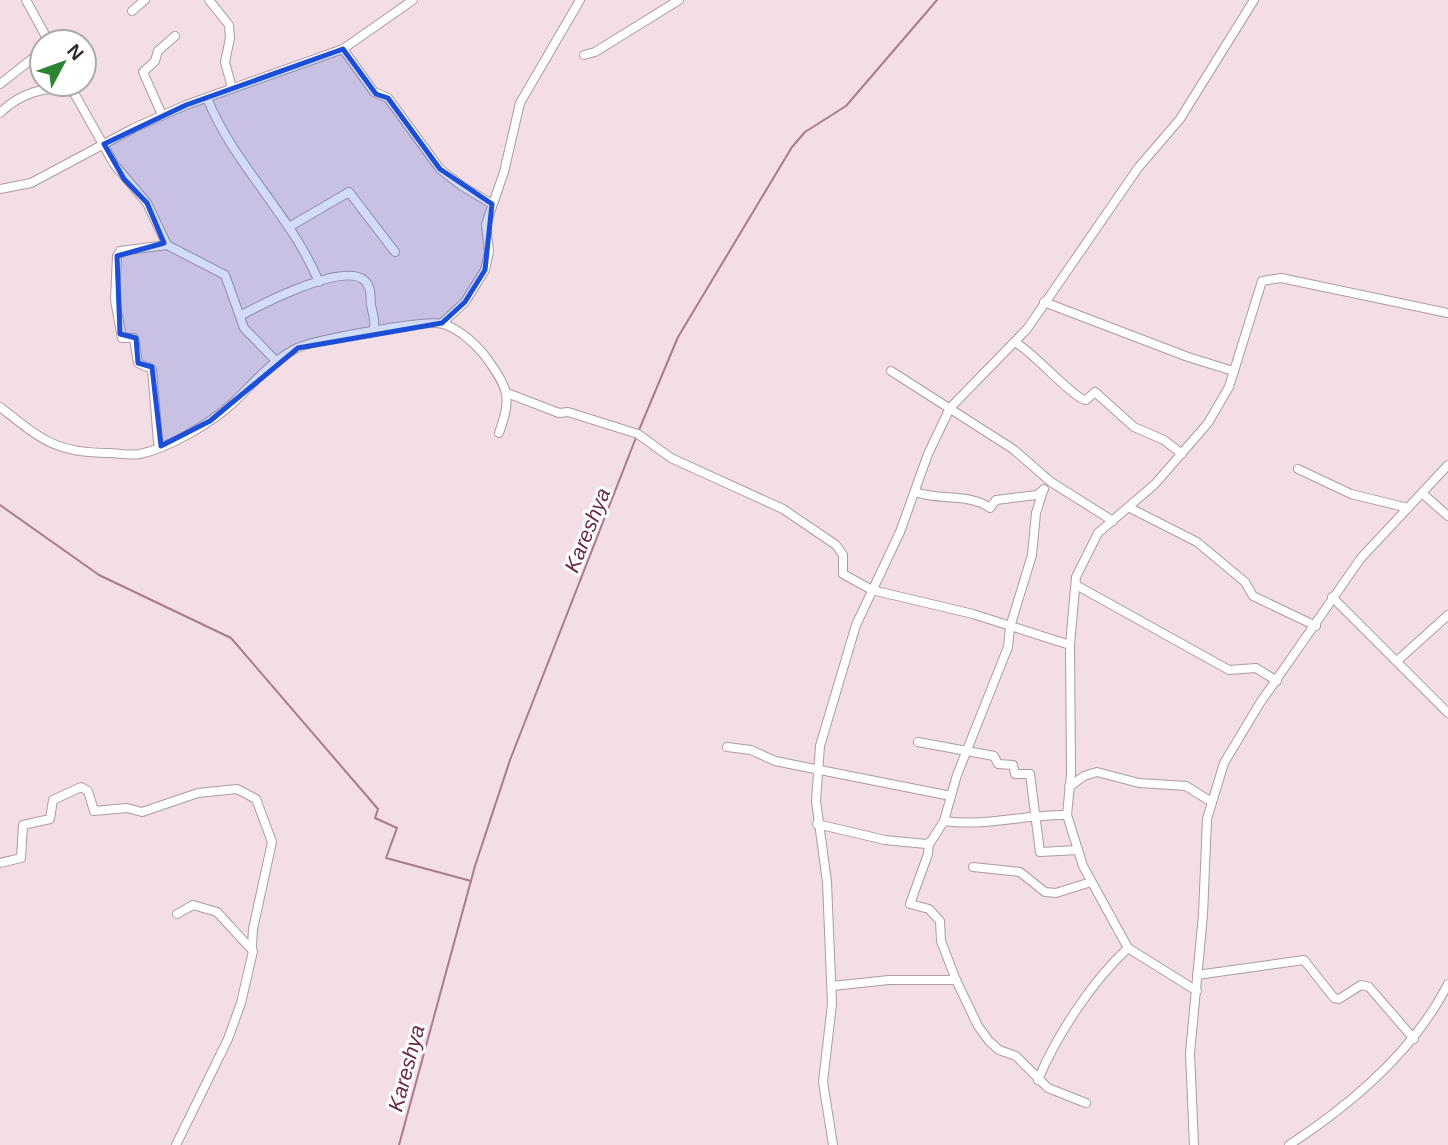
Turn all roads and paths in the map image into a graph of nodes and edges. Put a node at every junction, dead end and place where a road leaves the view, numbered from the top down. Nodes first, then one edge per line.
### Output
1 (26, 0) edge
2 (145, 0) edge
3 (209, 0) edge
4 (413, 0) edge
5 (580, 0) edge
6 (679, 0) edge
7 (1254, 0) edge
8 (132, 11) dead end
9 (41, 28) edge
10 (175, 36) dead end
11 (343, 49) junction
12 (584, 55) dead end
13 (28, 62) edge
14 (0, 84) edge
15 (232, 88) junction
16 (28, 94) edge
17 (77, 98) edge
18 (207, 98) junction
19 (4, 103) edge
20 (0, 113) edge
21 (162, 116) junction
22 (104, 144) junction
23 (0, 189) edge
24 (492, 204) junction
25 (289, 227) junction
26 (167, 245) junction
27 (395, 252) dead end
28 (318, 282) junction
29 (1044, 302) junction
30 (1448, 313) edge
31 (240, 316) junction
32 (442, 323) junction
33 (373, 332) junction
34 (1016, 343) junction
35 (276, 361) junction
36 (891, 371) dead end
37 (1233, 371) junction
38 (507, 393) junction
39 (0, 407) edge
40 (950, 408) junction
41 (499, 433) dead end
42 (161, 446) junction
43 (1182, 454) junction
44 (1448, 465) edge
45 (1298, 469) dead end
46 (1050, 482) junction
47 (1043, 491) junction
48 (915, 492) junction
49 (1423, 494) junction
50 (1130, 508) junction
51 (1408, 508) junction
52 (1448, 516) edge
53 (1112, 521) junction
54 (1076, 585) junction
55 (872, 590) junction
56 (1332, 597) junction
57 (1448, 615) edge
58 (1316, 626) junction
59 (1010, 627) junction
60 (1070, 645) junction
61 (1397, 660) junction
62 (1277, 681) junction
63 (1448, 713) edge
64 (918, 742) dead end
65 (727, 747) dead end
66 (966, 751) junction
67 (819, 769) junction
68 (1069, 787) junction
69 (951, 796) junction
70 (1210, 801) junction
71 (1035, 814) junction
72 (1067, 815) junction
73 (944, 821) junction
74 (817, 824) junction
75 (929, 843) junction
76 (1078, 850) junction
77 (0, 863) edge
78 (973, 867) dead end
79 (1091, 882) junction
80 (177, 914) dead end
81 (252, 946) junction
82 (1128, 948) junction
83 (1197, 975) junction
84 (956, 980) junction
85 (1448, 984) edge
86 (832, 986) junction
87 (1197, 990) junction
88 (1414, 1039) junction
89 (1038, 1080) junction
90 (1086, 1103) dead end
91 (176, 1145) edge
92 (833, 1145) edge
93 (1194, 1145) edge
94 (1290, 1145) edge

1 - 9 street
2 - 8 street
3 - 15 street
4 - 11 street
5 - 24 street
6 - 12 street
7 - 29 street
10 - 21 street
11 - 15 street
11 - 24 street
13 - 14 street
15 - 18 street
16 - 19 street
17 - 22 street
18 - 21 street
18 - 25 street
19 - 20 street
21 - 22 street
22 - 23 street
22 - 26 street
24 - 32 street
25 - 27 street
25 - 28 street
26 - 31 street
26 - 42 street
28 - 31 street
28 - 33 street
29 - 34 street
29 - 37 street
30 - 37 street
31 - 35 street
32 - 33 street
32 - 38 street
33 - 35 street
34 - 40 street
34 - 43 street
35 - 42 street
36 - 40 street
37 - 43 street
38 - 41 street
38 - 55 street
39 - 42 street
40 - 46 street
40 - 48 street
43 - 50 street
44 - 49 street
45 - 51 street
46 - 47 street
46 - 53 street
47 - 48 street
47 - 59 street
48 - 55 street
49 - 51 street
49 - 52 street
50 - 53 street
50 - 58 street
51 - 56 street
53 - 54 street
54 - 60 street
54 - 62 street
55 - 59 street
55 - 67 street
56 - 58 street
56 - 61 street
57 - 61 street
58 - 62 street
59 - 60 street
59 - 66 street
60 - 68 street
61 - 63 street
62 - 70 street
64 - 66 street
65 - 67 street
66 - 69 street
66 - 71 street
67 - 69 street
67 - 74 street
68 - 70 street
68 - 72 street
69 - 73 street
70 - 83 street
71 - 72 street
71 - 73 street
71 - 76 street
72 - 76 street
73 - 75 street
74 - 75 street
74 - 86 street
75 - 84 street
76 - 79 street
77 - 81 street
78 - 79 street
79 - 82 street
80 - 81 street
81 - 91 street
82 - 87 street
82 - 89 street
83 - 87 street
83 - 88 street
84 - 86 street
84 - 89 street
85 - 88 street
86 - 92 street
87 - 93 street
88 - 94 street
89 - 90 street

